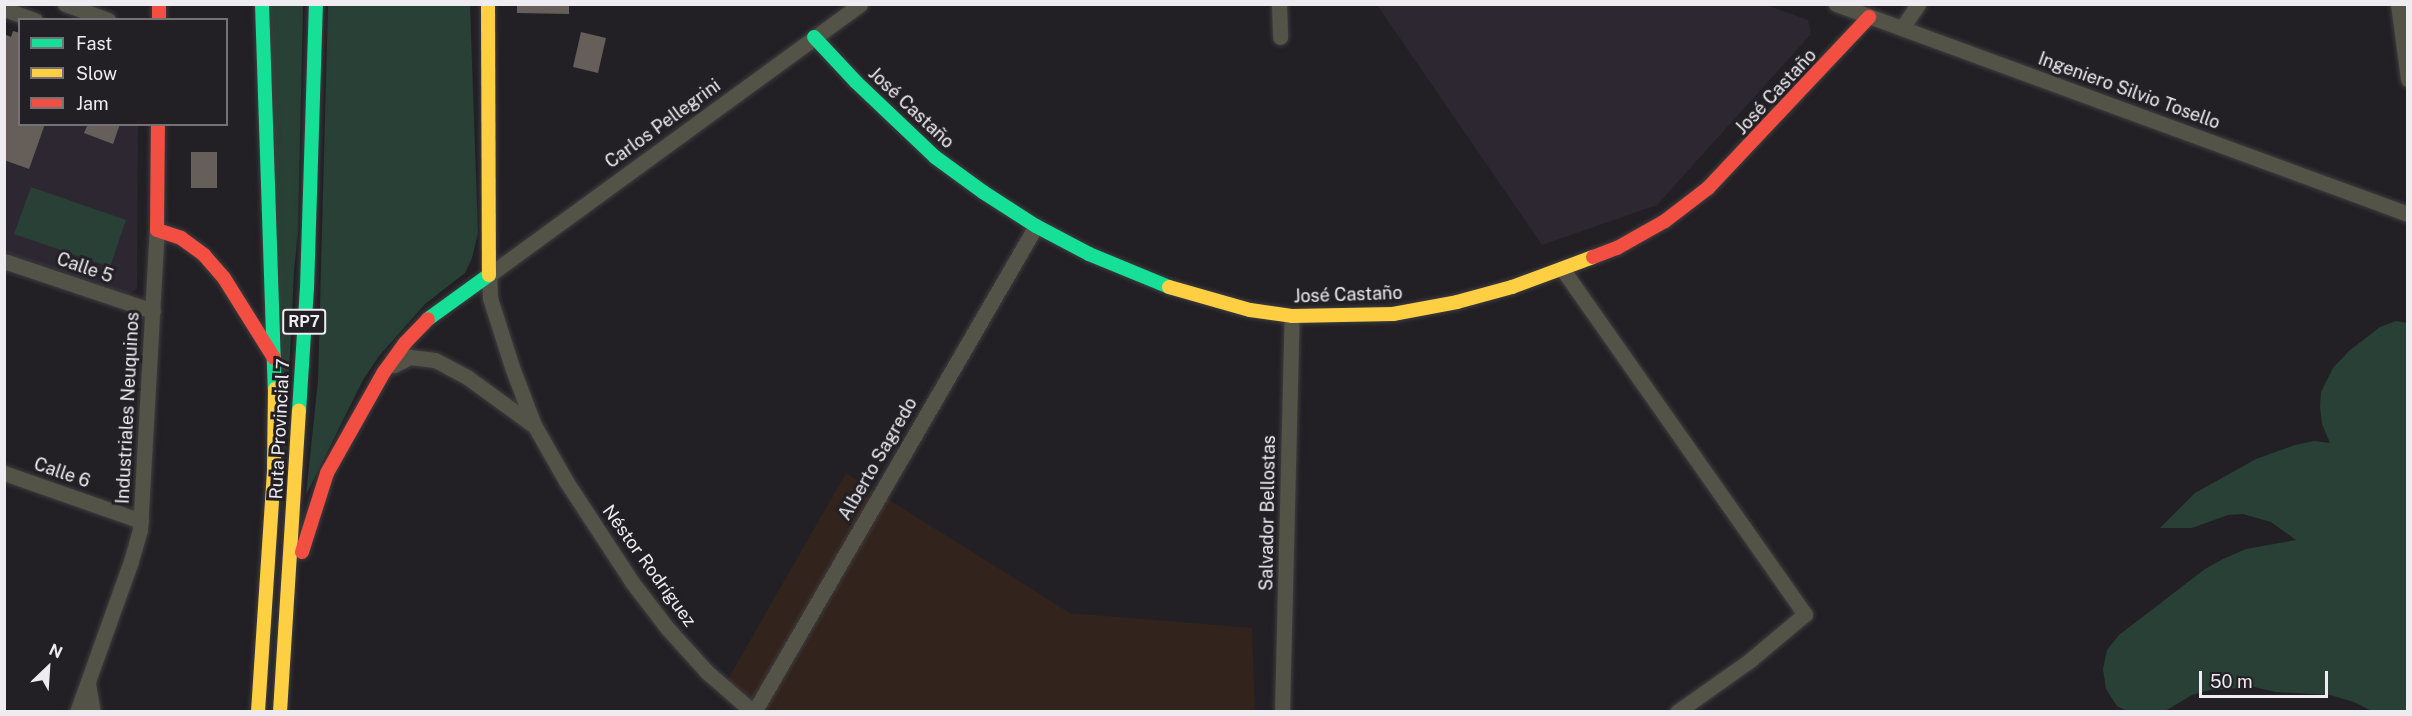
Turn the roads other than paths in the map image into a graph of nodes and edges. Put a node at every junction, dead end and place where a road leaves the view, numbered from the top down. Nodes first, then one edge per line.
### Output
1 (65, 4) edge
2 (262, 4) edge
3 (316, 4) edge
4 (488, 4) edge
5 (860, 4) edge
6 (1279, 4) edge
7 (1836, 4) edge
8 (1918, 4) edge
9 (2398, 4) edge
10 (4, 9) edge
11 (1869, 16) junction
12 (29, 18) edge
13 (103, 18) edge
14 (1902, 28) junction
15 (814, 37) junction
16 (1280, 37) dead end
17 (2408, 79) edge
18 (158, 126) edge
19 (2408, 214) edge
20 (1036, 226) junction
21 (157, 230) junction
22 (4, 261) edge
23 (1563, 270) junction
24 (489, 276) junction
25 (153, 311) junction
26 (1292, 316) junction
27 (275, 359) junction
28 (384, 372) junction
29 (534, 425) junction
30 (4, 474) edge
31 (141, 521) junction
32 (285, 638) junction
33 (88, 684) junction
34 (78, 711) edge
35 (93, 711) edge
36 (258, 711) edge
37 (280, 711) edge
38 (753, 711) edge
39 (1282, 711) edge
40 (1677, 711) edge

1 - 13 street
2 - 27 main road, Ruta Provincial 7 / RP7
3 - 32 main road, Ruta Provincial 7 / RP7
4 - 24 main road
5 - 15 street, Carlos Pellegrini
6 - 16 street
7 - 11 street, Ingeniero Silvio Tosello
8 - 14 street
9 - 17 street
10 - 12 street
11 - 14 street, Ingeniero Silvio Tosello
11 - 23 main road, José Castaño
14 - 19 street, Ingeniero Silvio Tosello
15 - 20 main road, José Castaño
15 - 24 street, Carlos Pellegrini
18 - 21 main road, Industriales Neuquinos
20 - 26 main road, José Castaño
20 - 38 street, Alberto Sagredo
21 - 25 street, Industriales Neuquinos
21 - 27 main road
22 - 25 street, Calle 5
23 - 26 main road, José Castaño
23 - 40 street
24 - 28 main road
24 - 29 street, Néstor Rodríguez
25 - 31 street, Industriales Neuquinos
26 - 39 street, Salvador Bellostas
27 - 36 main road, Ruta Provincial 7 / RP7
28 - 29 street, Néstor Rodríguez
28 - 32 main road
29 - 38 street, Néstor Rodríguez
30 - 31 street, Calle 6
31 - 33 street, Industriales Neuquinos
32 - 37 main road, Ruta Provincial 7 / RP7
33 - 34 street, Industriales Neuquinos
33 - 35 street

